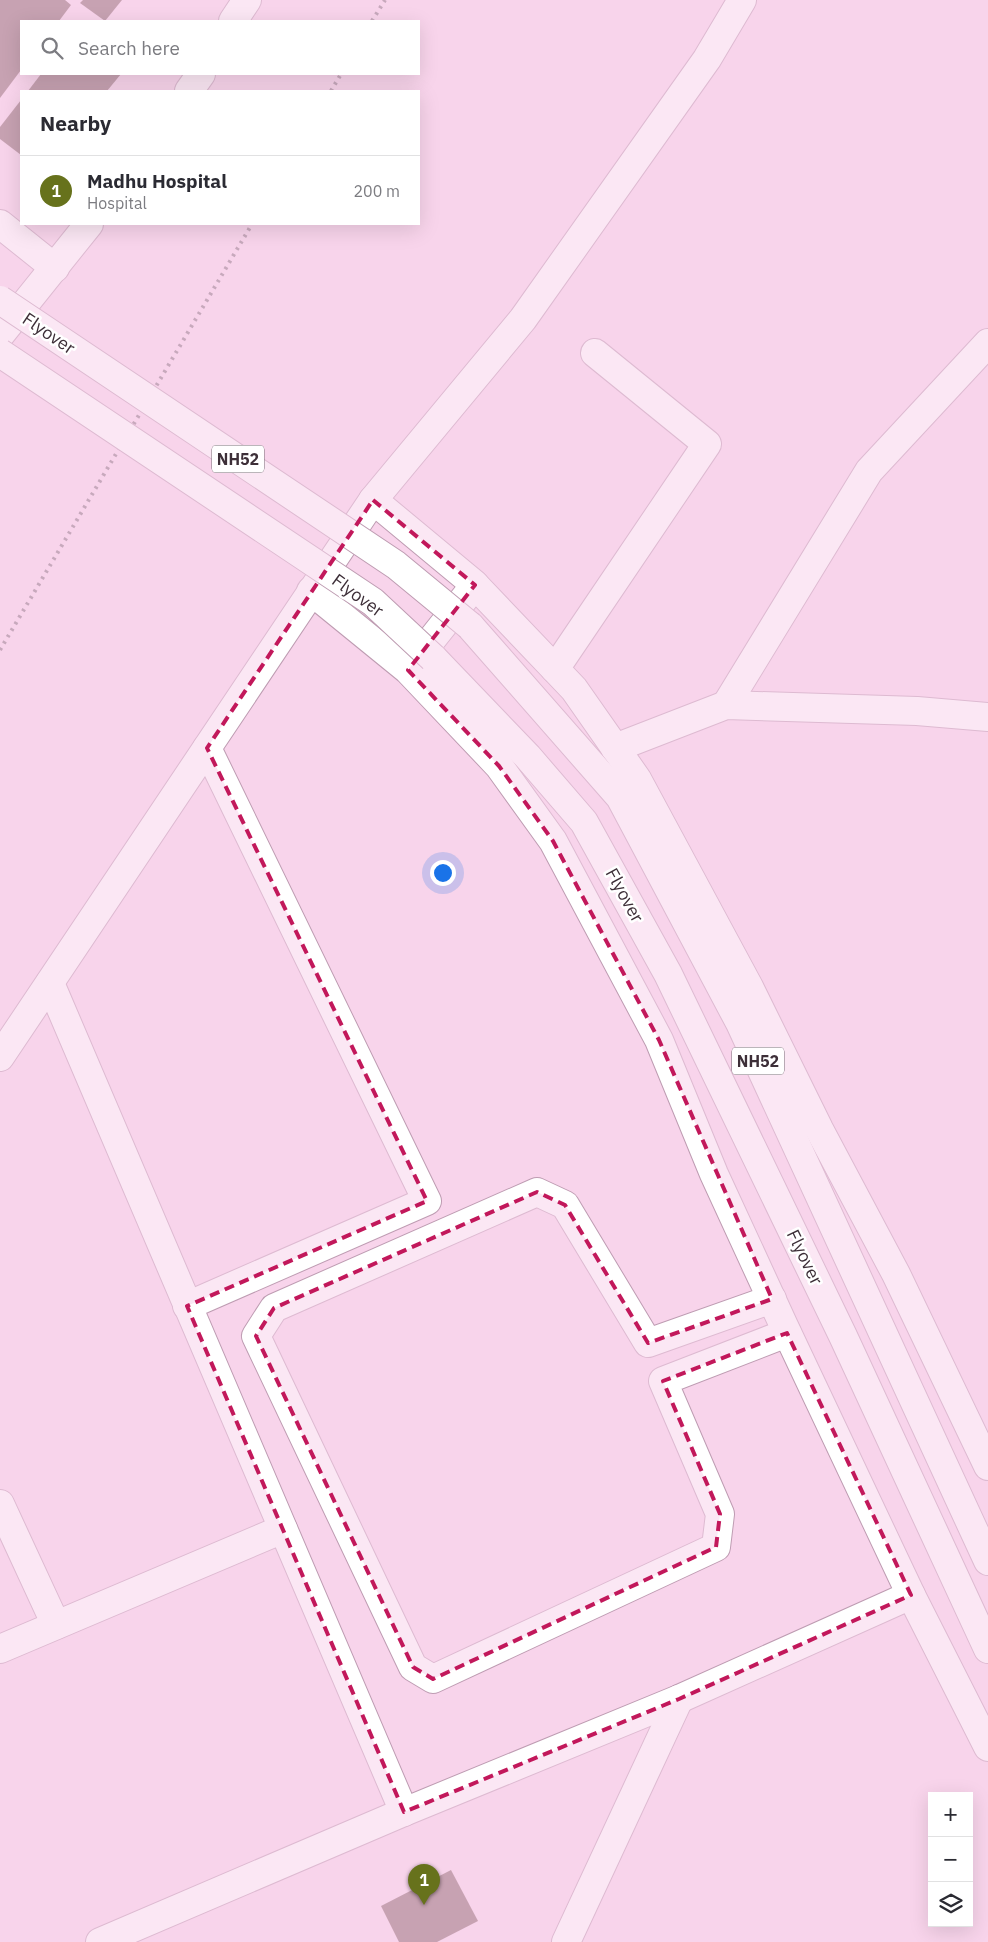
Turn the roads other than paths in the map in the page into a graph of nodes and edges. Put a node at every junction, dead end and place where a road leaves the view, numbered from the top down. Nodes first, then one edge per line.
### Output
1 (246, 0) edge
2 (742, 0) edge
3 (235, 20) edge
4 (200, 75) edge
5 (190, 90) edge
6 (0, 224) edge
7 (88, 225) edge
8 (55, 268) junction
9 (0, 300) edge
10 (0, 335) edge
11 (988, 343) edge
12 (0, 353) edge
13 (596, 353) dead end
14 (372, 500) junction
15 (475, 585) junction
16 (311, 591) junction
17 (555, 668) junction
18 (408, 670) junction
19 (726, 705) junction
20 (988, 717) edge
21 (207, 748) junction
22 (615, 748) junction
23 (50, 983) junction
24 (0, 1057) edge
25 (772, 1299) junction
26 (187, 1306) junction
27 (787, 1333) junction
28 (988, 1466) edge
29 (0, 1504) edge
30 (282, 1529) junction
31 (983, 1549) edge
32 (911, 1595) junction
33 (56, 1625) junction
34 (0, 1649) edge
35 (988, 1649) edge
36 (679, 1699) junction
37 (988, 1747) edge
38 (404, 1812) junction
39 (100, 1942) edge
40 (566, 1942) edge

1 - 3 main road
2 - 14 main road
4 - 5 main road
6 - 8 main road
7 - 8 main road
8 - 10 main road
9 - 31 main road, Flyover / NH52, bridge
11 - 19 main road
12 - 35 main road, Flyover / NH52, bridge
13 - 17 main road
14 - 15 main road
14 - 16 main road
15 - 17 main road
15 - 18 main road
16 - 18 main road
16 - 21 main road
17 - 22 main road
18 - 25 main road
19 - 20 main road
19 - 22 main road
21 - 23 main road
21 - 26 main road
22 - 28 main road
23 - 24 main road
23 - 26 main road
25 - 27 main road
25 - 27 main road
26 - 30 main road
27 - 32 main road
29 - 33 main road
30 - 33 main road
30 - 38 main road
32 - 36 main road
32 - 37 main road
33 - 34 main road
36 - 38 main road
36 - 40 main road
38 - 39 main road

